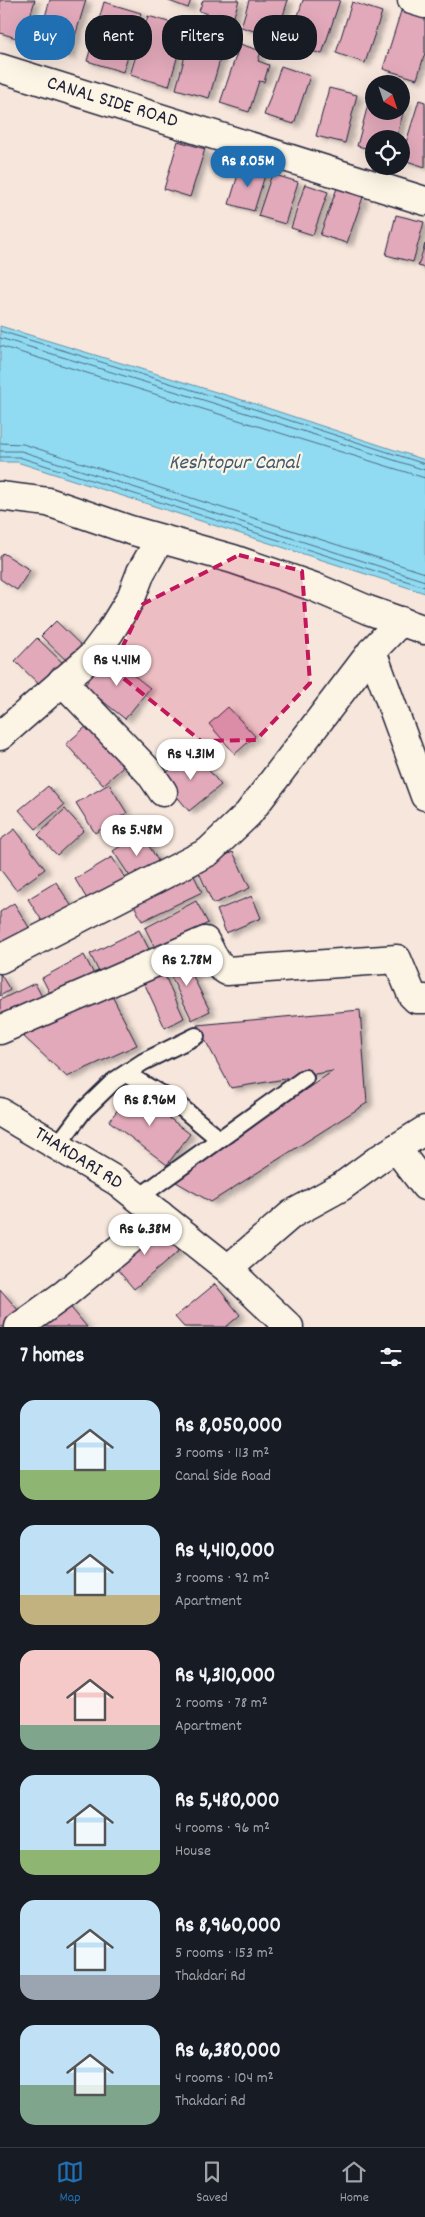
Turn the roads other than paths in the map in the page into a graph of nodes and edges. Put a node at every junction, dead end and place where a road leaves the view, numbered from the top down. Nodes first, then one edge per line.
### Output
1 (412, 0) edge
2 (425, 4) edge
3 (0, 68) edge
4 (425, 201) edge
5 (0, 496) edge
6 (160, 539) junction
7 (413, 625) edge
8 (372, 651) junction
9 (62, 682) junction
10 (0, 736) edge
11 (416, 747) edge
12 (163, 792) dead end
13 (425, 796) edge
14 (0, 959) edge
15 (425, 999) edge
16 (0, 1030) edge
17 (196, 1036) dead end
18 (126, 1074) junction
19 (305, 1078) dead end
20 (2, 1116) edge
21 (425, 1130) edge
22 (219, 1139) junction
23 (57, 1146) junction
24 (396, 1148) junction
25 (425, 1186) edge
26 (138, 1198) junction
27 (160, 1215) junction
28 (228, 1269) junction
29 (19, 1327) edge
30 (289, 1327) edge

1 - 2 street
3 - 4 street, CANAL SIDE ROAD
5 - 6 street
6 - 7 street
6 - 9 street
7 - 8 street
8 - 11 street
8 - 14 street
9 - 10 street
9 - 12 street
11 - 13 street
15 - 16 street
17 - 18 lane
18 - 22 lane
18 - 23 lane
19 - 22 lane
20 - 23 street, THAKDARI RD
21 - 24 street
22 - 26 lane
23 - 26 street, THAKDARI RD
24 - 25 street
24 - 28 street
26 - 27 street, THAKDARI RD
27 - 28 street, THAKDARI RD
27 - 29 street
28 - 30 street, THAKDARI RD

